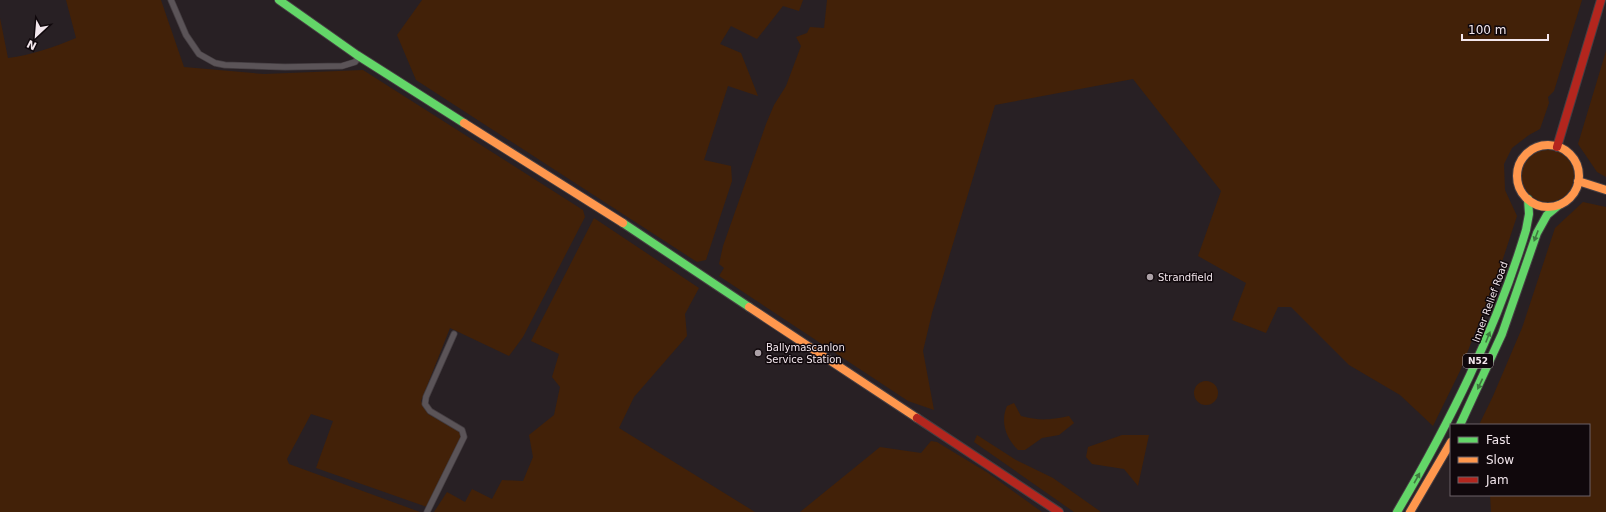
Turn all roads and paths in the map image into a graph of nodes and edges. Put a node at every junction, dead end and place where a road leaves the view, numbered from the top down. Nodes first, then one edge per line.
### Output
1 (171, 0) edge
2 (279, 0) edge
3 (1601, 0) edge
4 (359, 57) junction
5 (1557, 147) junction
6 (1578, 181) junction
7 (1606, 190) edge
8 (1528, 199) junction
9 (1558, 205) junction
10 (454, 334) dead end
11 (1460, 424) edge
12 (1450, 444) edge
13 (427, 512) edge
14 (1059, 512) edge
15 (1398, 512) edge
16 (1410, 512) edge

1 - 4 street
2 - 4 main road
3 - 5 main road
4 - 14 main road
5 - 6 main road
5 - 8 main road
6 - 7 main road
6 - 9 main road, N52
8 - 9 main road
15 -> 8 main road, Inner Relief Road / N52
9 -> 11 main road, N52
10 - 13 street
12 - 16 main road

